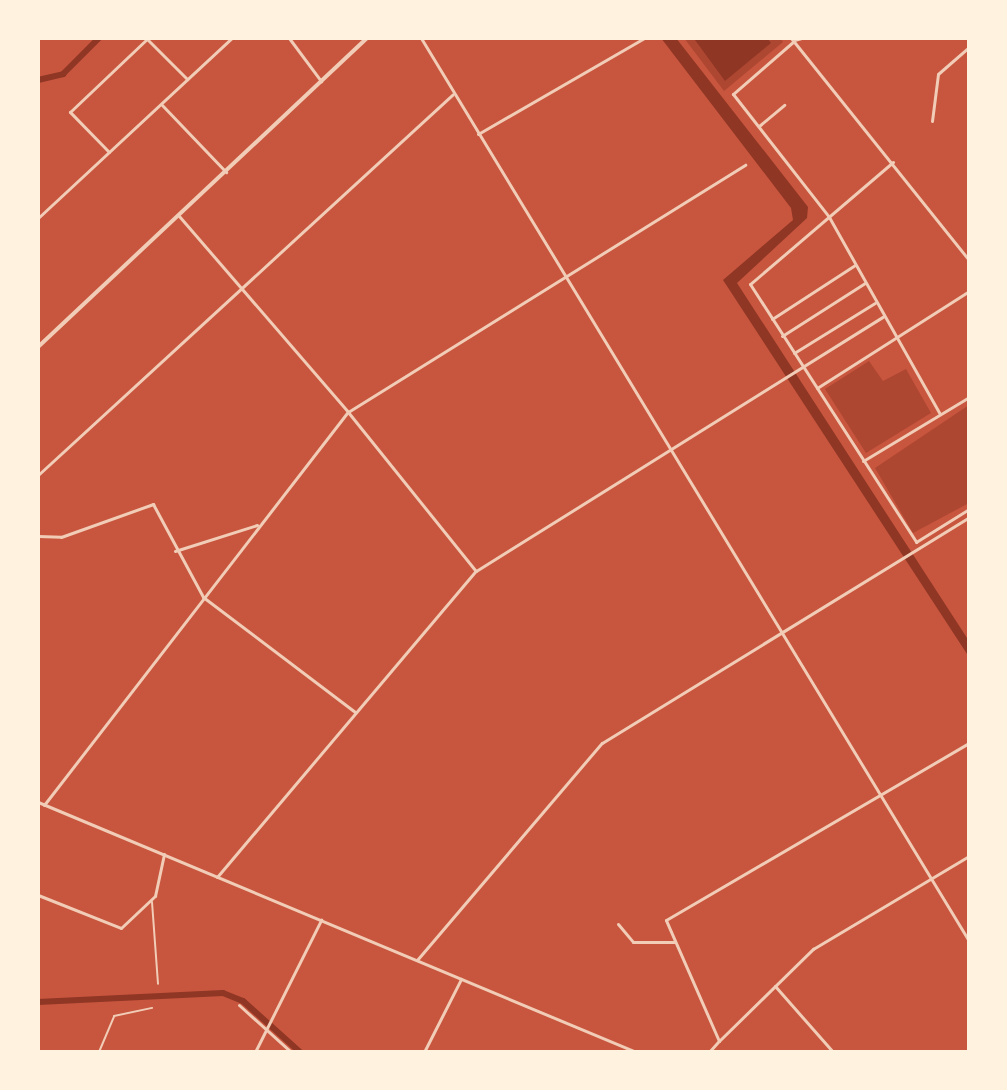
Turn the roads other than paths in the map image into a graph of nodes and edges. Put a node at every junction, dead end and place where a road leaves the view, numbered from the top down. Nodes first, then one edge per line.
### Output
1 (232, 38) edge
2 (289, 38) edge
3 (367, 38) edge
4 (421, 38) edge
5 (644, 38) edge
6 (806, 38) edge
7 (792, 40) edge
8 (969, 47) edge
9 (187, 79) junction
10 (321, 81) junction
11 (453, 94) junction
12 (161, 104) junction
13 (784, 105) dead end
14 (932, 121) dead end
15 (758, 126) junction
16 (478, 134) junction
17 (109, 152) junction
18 (893, 162) junction
19 (745, 165) dead end
20 (226, 172) junction
21 (179, 216) junction
22 (829, 217) junction
23 (38, 218) edge
24 (969, 260) edge
25 (855, 265) junction
26 (565, 278) junction
27 (865, 283) junction
28 (242, 290) junction
29 (969, 291) edge
30 (875, 303) junction
31 (883, 317) junction
32 (772, 319) junction
33 (782, 336) junction
34 (895, 339) junction
35 (38, 347) edge
36 (794, 354) junction
37 (800, 368) junction
38 (816, 389) junction
39 (969, 397) edge
40 (348, 412) junction
41 (940, 414) junction
42 (671, 451) junction
43 (863, 462) junction
44 (38, 475) edge
45 (969, 509) edge
46 (969, 517) edge
47 (257, 525) junction
48 (38, 536) edge
49 (175, 551) junction
50 (476, 571) junction
51 (203, 597) junction
52 (781, 633) junction
53 (355, 712) junction
54 (969, 743) edge
55 (882, 798) junction
56 (38, 802) edge
57 (44, 805) junction
58 (164, 854) junction
59 (969, 856) edge
60 (217, 877) junction
61 (931, 879) junction
62 (38, 895) edge
63 (152, 901) junction
64 (321, 920) junction
65 (618, 924) dead end
66 (969, 941) edge
67 (675, 942) junction
68 (417, 960) junction
69 (461, 979) junction
70 (158, 984) dead end
71 (775, 986) junction
72 (239, 1005) dead end
73 (152, 1008) dead end
74 (267, 1030) junction
75 (719, 1041) junction
76 (99, 1052) edge
77 (255, 1052) edge
78 (291, 1052) edge
79 (424, 1052) edge
80 (636, 1052) edge
81 (709, 1052) edge
82 (833, 1052) edge

1 - 9 street
2 - 10 street
3 - 10 street
4 - 11 street
5 - 16 street
6 - 7 lane
7 - 15 street
7 - 18 street
8 - 14 street
9 - 12 street
9 - 17 street
10 - 20 street
11 - 16 street
11 - 28 street
12 - 17 street
12 - 20 street
13 - 15 street
15 - 22 street
16 - 26 street
17 - 23 street
18 - 22 street
18 - 24 street
19 - 26 street
20 - 21 street
21 - 28 street
21 - 35 street
22 - 25 street
22 - 32 street
25 - 27 street
25 - 32 street
26 - 40 street
26 - 42 street
27 - 30 street
27 - 33 street
28 - 40 street
28 - 44 street
29 - 34 street
30 - 31 street
30 - 36 street
31 - 34 street
31 - 37 street
32 - 33 street
33 - 36 street
34 - 38 street
34 - 41 street
36 - 37 street
37 - 38 street
37 - 42 street
38 - 43 street
39 - 41 street
40 - 47 street
40 - 50 street
41 - 43 street
42 - 50 street
42 - 52 street
43 - 45 street
46 - 52 street
47 - 49 street
47 - 51 street
48 - 49 street
49 - 51 street
50 - 53 street
51 - 53 street
51 - 57 street
52 - 55 street
52 - 68 street
53 - 60 street
54 - 55 street
55 - 61 street
55 - 67 street
56 - 57 street
57 - 58 street
58 - 60 street
58 - 63 street
59 - 61 street
60 - 64 street
61 - 66 street
61 - 71 street
62 - 63 street
63 - 70 lane
64 - 68 street
64 - 74 street
65 - 67 street
67 - 75 street
68 - 69 street
69 - 79 street
69 - 80 street
71 - 75 street
71 - 82 street
72 - 74 street
73 - 76 lane
74 - 77 street
74 - 78 street
75 - 81 street

